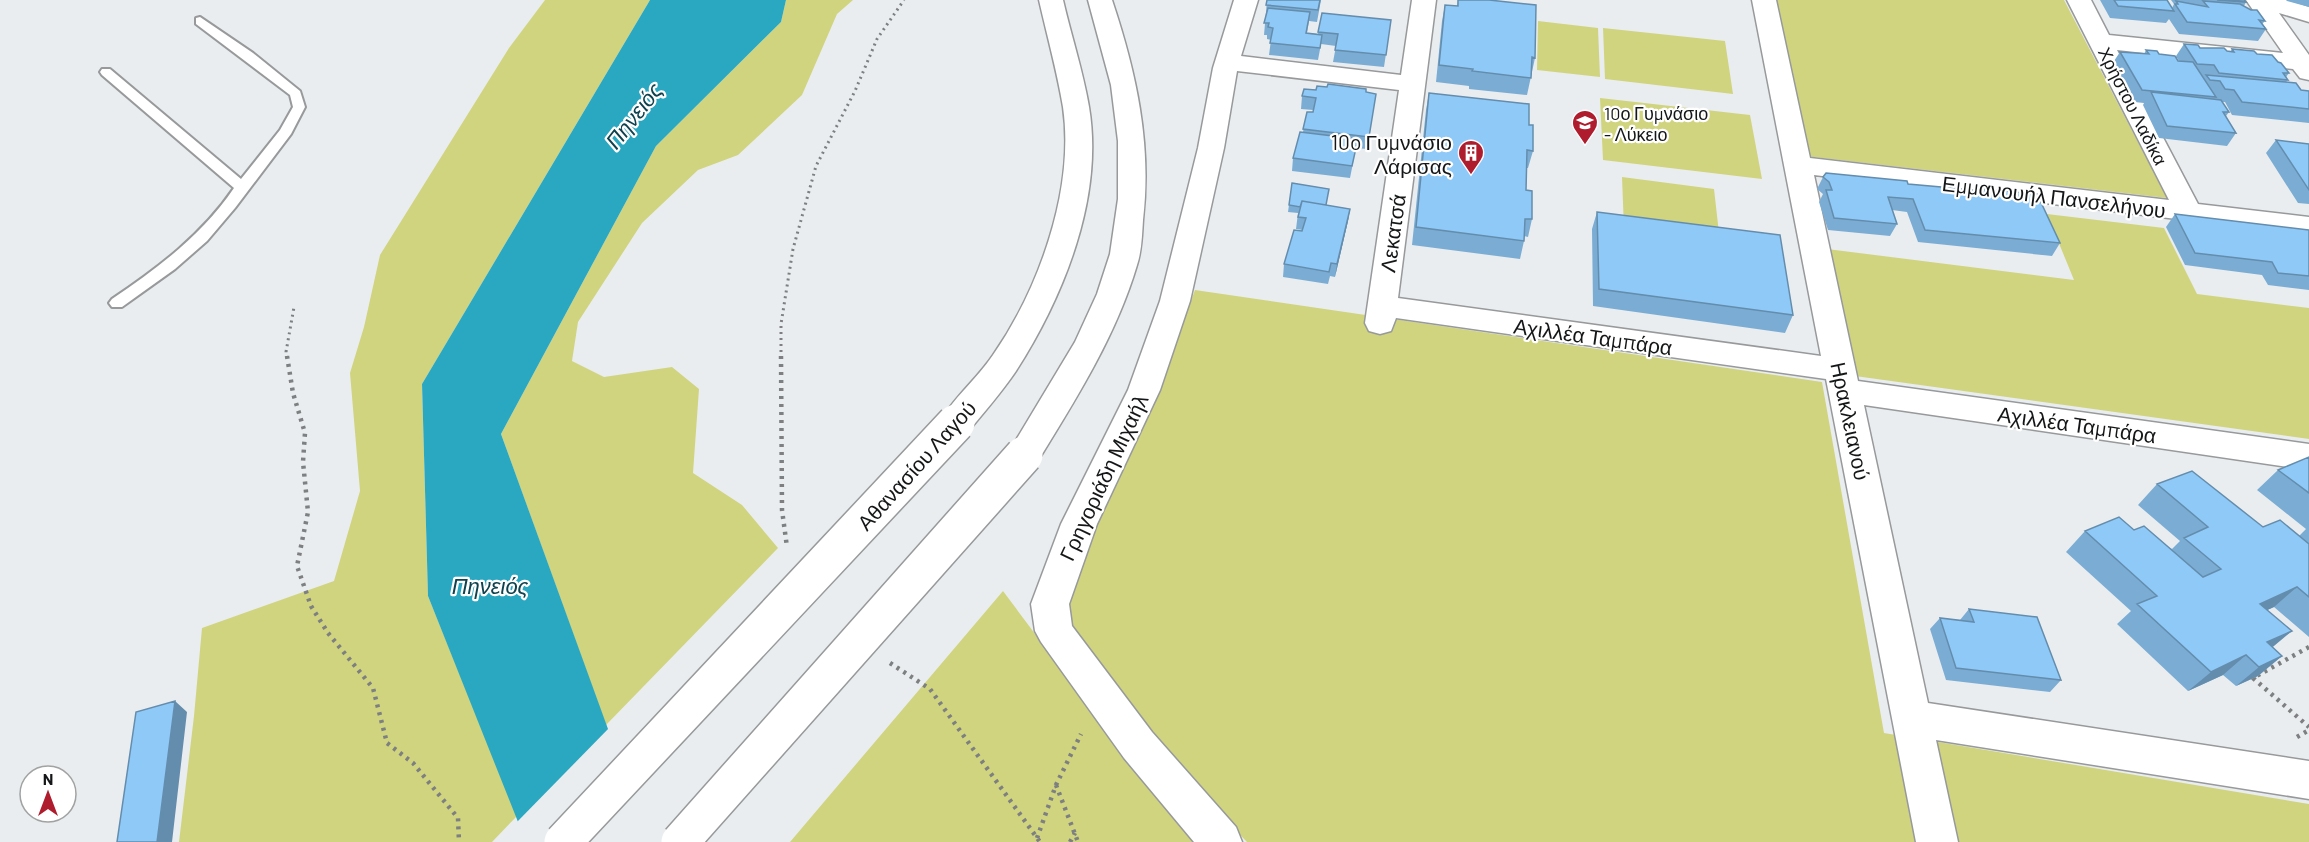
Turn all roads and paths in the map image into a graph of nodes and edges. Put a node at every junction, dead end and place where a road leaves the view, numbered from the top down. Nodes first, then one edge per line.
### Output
1 (904, 0) edge
2 (1051, 0) edge
3 (1100, 0) edge
4 (1246, 0) edge
5 (1424, 0) edge
6 (1764, 0) edge
7 (2079, 0) edge
8 (2258, 0) edge
9 (2264, 0) edge
10 (2309, 15) edge
11 (200, 21) dead end
12 (2100, 41) junction
13 (1227, 62) junction
14 (2306, 67) edge
15 (106, 72) dead end
16 (1412, 84) junction
17 (1798, 165) junction
18 (242, 187) junction
19 (2188, 212) junction
20 (2309, 226) edge
21 (117, 303) dead end
22 (294, 307) dead end
23 (1381, 315) joint
24 (1842, 381) junction
25 (2309, 457) edge
26 (787, 550) dead end
27 (2309, 647) edge
28 (883, 658) dead end
29 (1106, 701) junction
30 (1912, 718) junction
31 (2309, 727) edge
32 (2309, 780) edge
33 (1056, 785) junction
34 (1075, 833) junction
35 (1038, 840) edge
36 (459, 842) edge
37 (562, 842) edge
38 (680, 842) edge
39 (1070, 842) edge
40 (1078, 842) edge
41 (1221, 842) edge
42 (1937, 842) edge

1 - 26 path
2 - 37 main road, Αθανασίου Λαγού, bridge
3 - 38 main road, bridge
4 - 13 main road, Γρηγοριάδη Μιχαήλ
5 - 16 main road, Λεκατσά
6 - 17 main road, Ηρακλειανού
7 - 12 main road, Χρήστου Λαδίκα
8 - 14 main road
9 - 10 main road
11 - 18 lane
12 - 14 main road
12 - 19 main road, Χρήστου Λαδίκα
13 - 16 main road
13 - 29 main road, Γρηγοριάδη Μιχαήλ
15 - 18 lane
16 - 23 main road, Λεκατσά
17 - 19 main road, Εμμανουήλ Πανσελήνου
17 - 24 main road, Ηρακλειανού
18 - 21 lane
19 - 20 main road, Εμμανουήλ Πανσελήνου
22 - 36 path
23 - 24 main road, Αχιλλέα Ταμπάρα
24 - 25 main road, Αχιλλέα Ταμπάρα
24 - 30 main road, Ηρακλειανού
27 - 31 path
28 - 35 path
29 - 33 path
29 - 41 main road, Γρηγοριάδη Μιχαήλ
30 - 32 main road
30 - 42 main road, Ηρακλειανού
33 - 34 path
33 - 35 path
34 - 39 path
34 - 40 path

